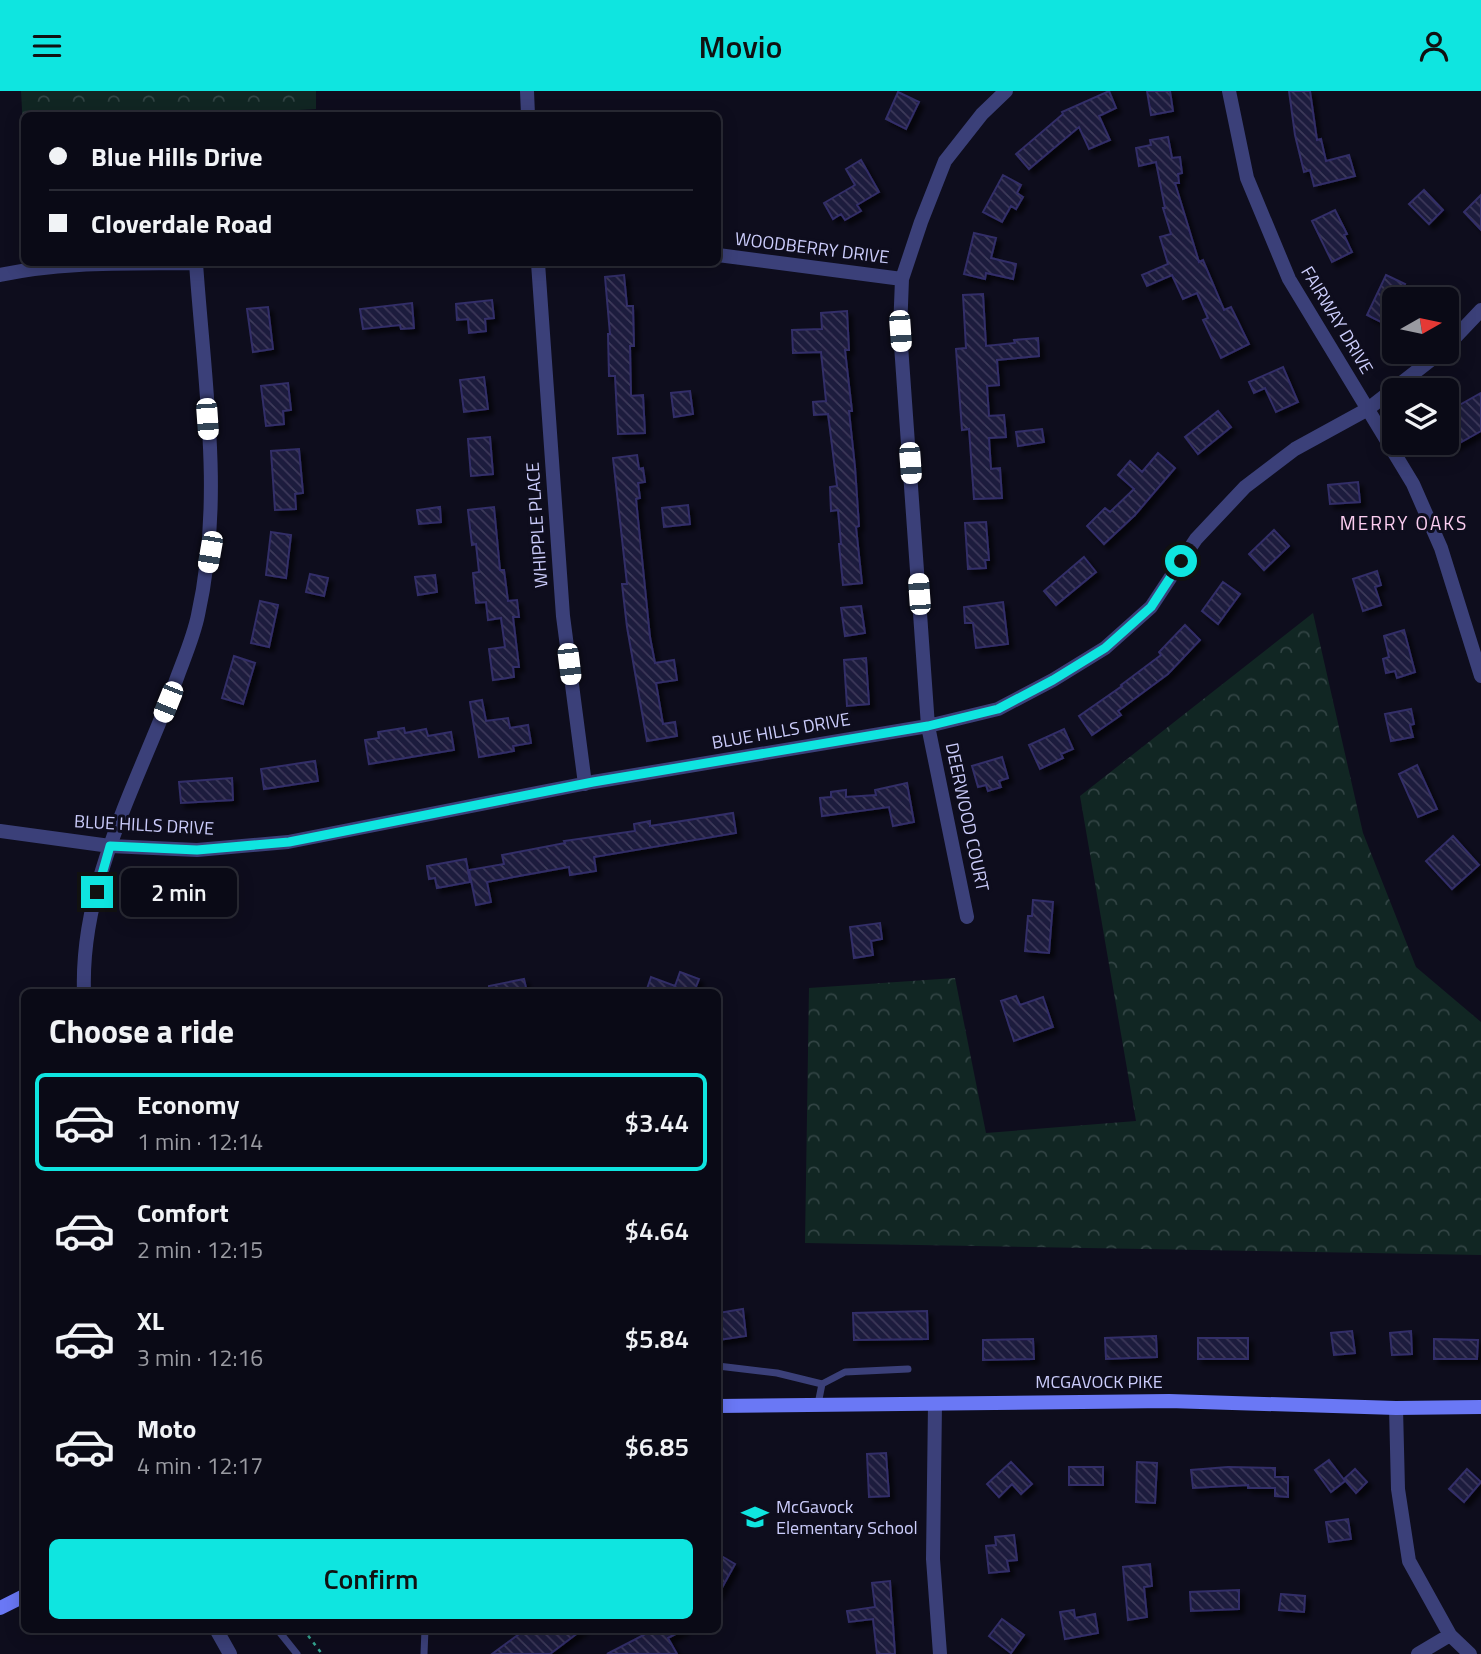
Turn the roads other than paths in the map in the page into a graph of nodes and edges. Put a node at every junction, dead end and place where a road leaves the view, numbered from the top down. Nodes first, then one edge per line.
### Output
1 (527, 91) edge
2 (1006, 91) edge
3 (1229, 91) edge
4 (528, 112) edge
5 (721, 255) edge
6 (73, 266) edge
7 (196, 266) edge
8 (538, 266) edge
9 (0, 275) edge
10 (902, 279) junction
11 (1481, 310) edge
12 (1460, 332) edge
13 (1426, 364) edge
14 (1368, 409) junction
15 (1481, 676) edge
16 (928, 726) junction
17 (585, 784) junction
18 (0, 831) edge
19 (110, 846) junction
20 (967, 917) dead end
21 (84, 989) edge
22 (721, 1366) edge
23 (908, 1369) dead end
24 (822, 1384) junction
25 (935, 1404) junction
26 (818, 1405) junction
27 (721, 1406) edge
28 (1481, 1407) edge
29 (1396, 1408) junction
30 (21, 1598) edge
31 (0, 1608) edge
32 (218, 1633) edge
33 (280, 1633) edge
34 (425, 1633) edge
35 (1450, 1635) junction
36 (230, 1654) edge
37 (297, 1654) edge
38 (424, 1654) edge
39 (940, 1654) edge
40 (1418, 1654) edge
41 (1470, 1654) edge

1 - 4 street
2 - 10 street, DEERWOOD COURT
3 - 14 street, FAIRWAY DRIVE
5 - 10 street, WOODBERRY DRIVE
6 - 9 street
7 - 19 street
8 - 17 street, WHIPPLE PLACE
10 - 16 street, DEERWOOD COURT
11 - 12 street
13 - 14 street, BLUE HILLS DRIVE
14 - 15 street, FAIRWAY DRIVE
14 - 16 street, BLUE HILLS DRIVE
16 - 17 street, BLUE HILLS DRIVE
16 - 20 street, DEERWOOD COURT
17 - 19 street, BLUE HILLS DRIVE
18 - 19 street, BLUE HILLS DRIVE
19 - 21 street
22 - 24 lane
23 - 24 lane
24 - 26 lane
25 - 26 main road, MCGAVOCK PIKE
25 - 29 main road, MCGAVOCK PIKE
25 - 39 street
26 - 27 main road, MCGAVOCK PIKE
28 - 29 main road, MCGAVOCK PIKE
29 - 35 street
30 - 31 main road
32 - 36 street
33 - 37 lane
34 - 38 lane
35 - 40 street
35 - 41 street

